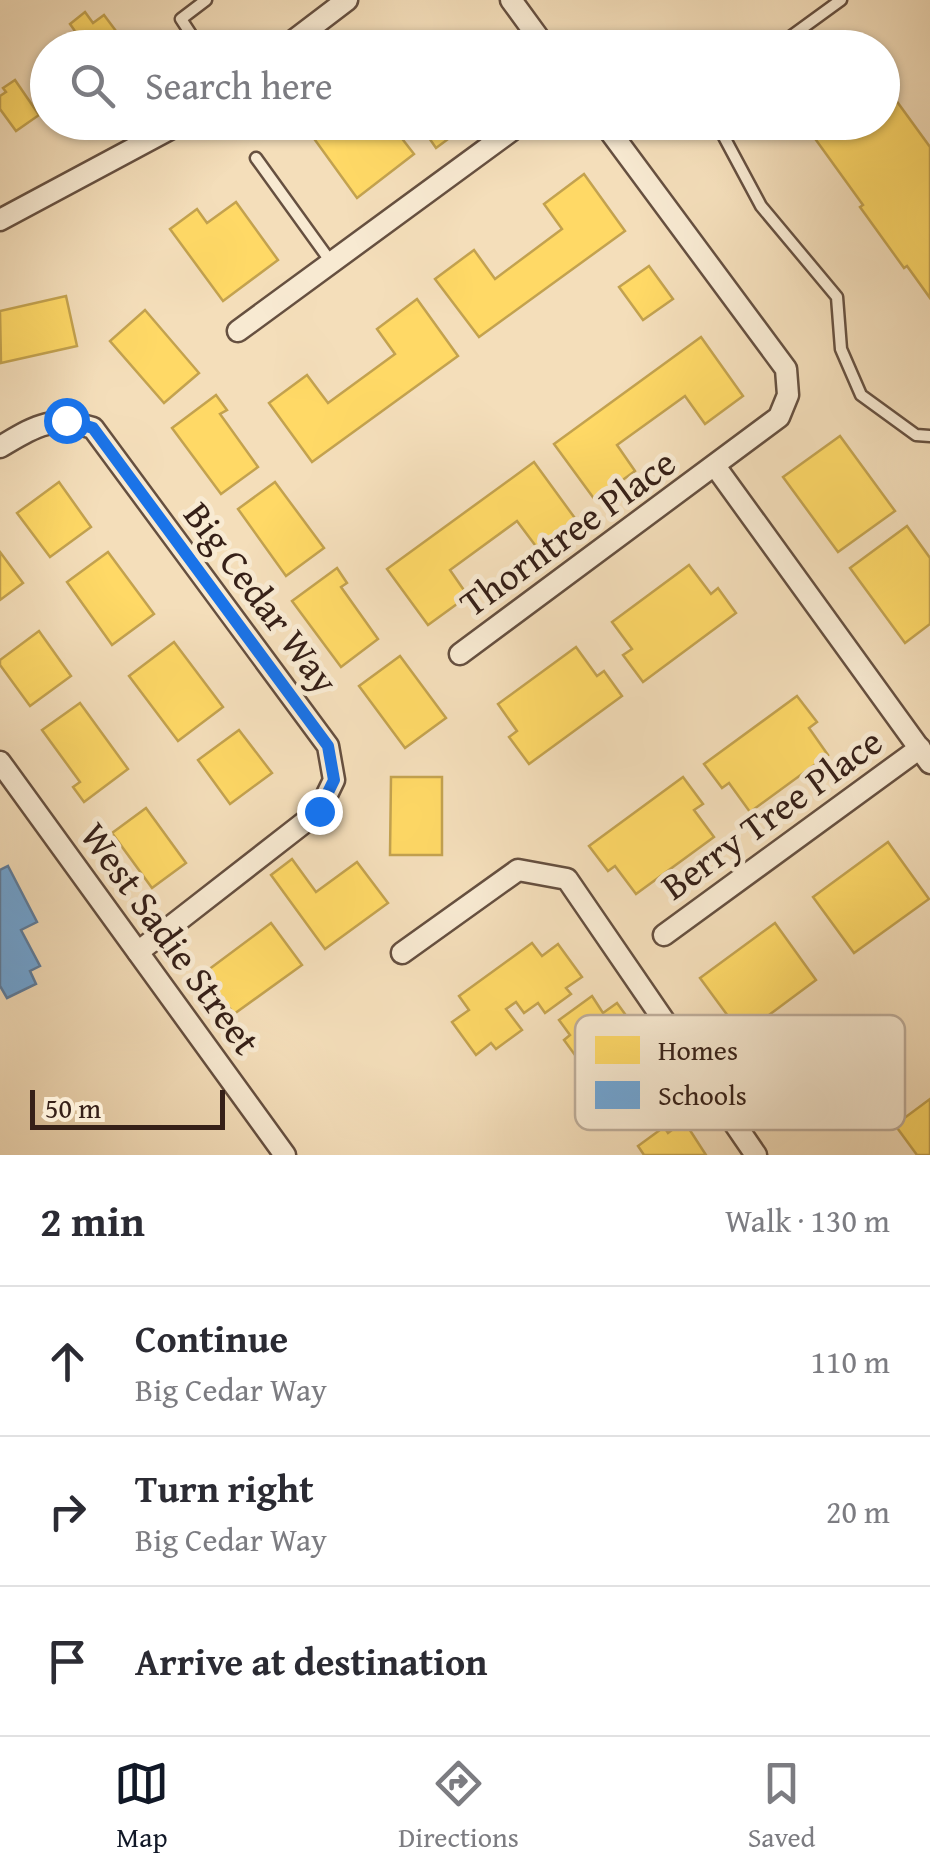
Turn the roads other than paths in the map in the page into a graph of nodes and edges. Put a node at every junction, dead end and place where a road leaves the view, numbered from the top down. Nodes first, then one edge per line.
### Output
1 (206, 0) edge
2 (347, 0) edge
3 (511, 0) edge
4 (841, 0) edge
5 (188, 30) edge
6 (308, 30) edge
7 (533, 30) edge
8 (800, 30) edge
9 (149, 140) edge
10 (498, 140) edge
11 (616, 140) edge
12 (726, 140) edge
13 (256, 158) dead end
14 (0, 220) edge
15 (332, 262) junction
16 (238, 331) dead end
17 (930, 436) edge
18 (0, 446) edge
19 (715, 466) junction
20 (460, 654) dead end
21 (925, 756) edge
22 (0, 762) edge
23 (664, 934) dead end
24 (138, 952) junction
25 (402, 953) dead end
26 (660, 1015) edge
27 (739, 1130) edge
28 (285, 1155) edge
29 (756, 1155) edge

1 - 5 lane
2 - 6 street
3 - 7 street
4 - 8 lane
9 - 14 street
10 - 15 street
11 - 19 street, Thorntree Place
12 - 17 lane
13 - 15 lane
15 - 16 street
18 - 24 street, Big Cedar Way
19 - 20 street, Thorntree Place
19 - 21 street
21 - 23 street, Berry Tree Place
22 - 24 street, West Sadie Street
24 - 28 street, West Sadie Street
25 - 26 street
27 - 29 street

